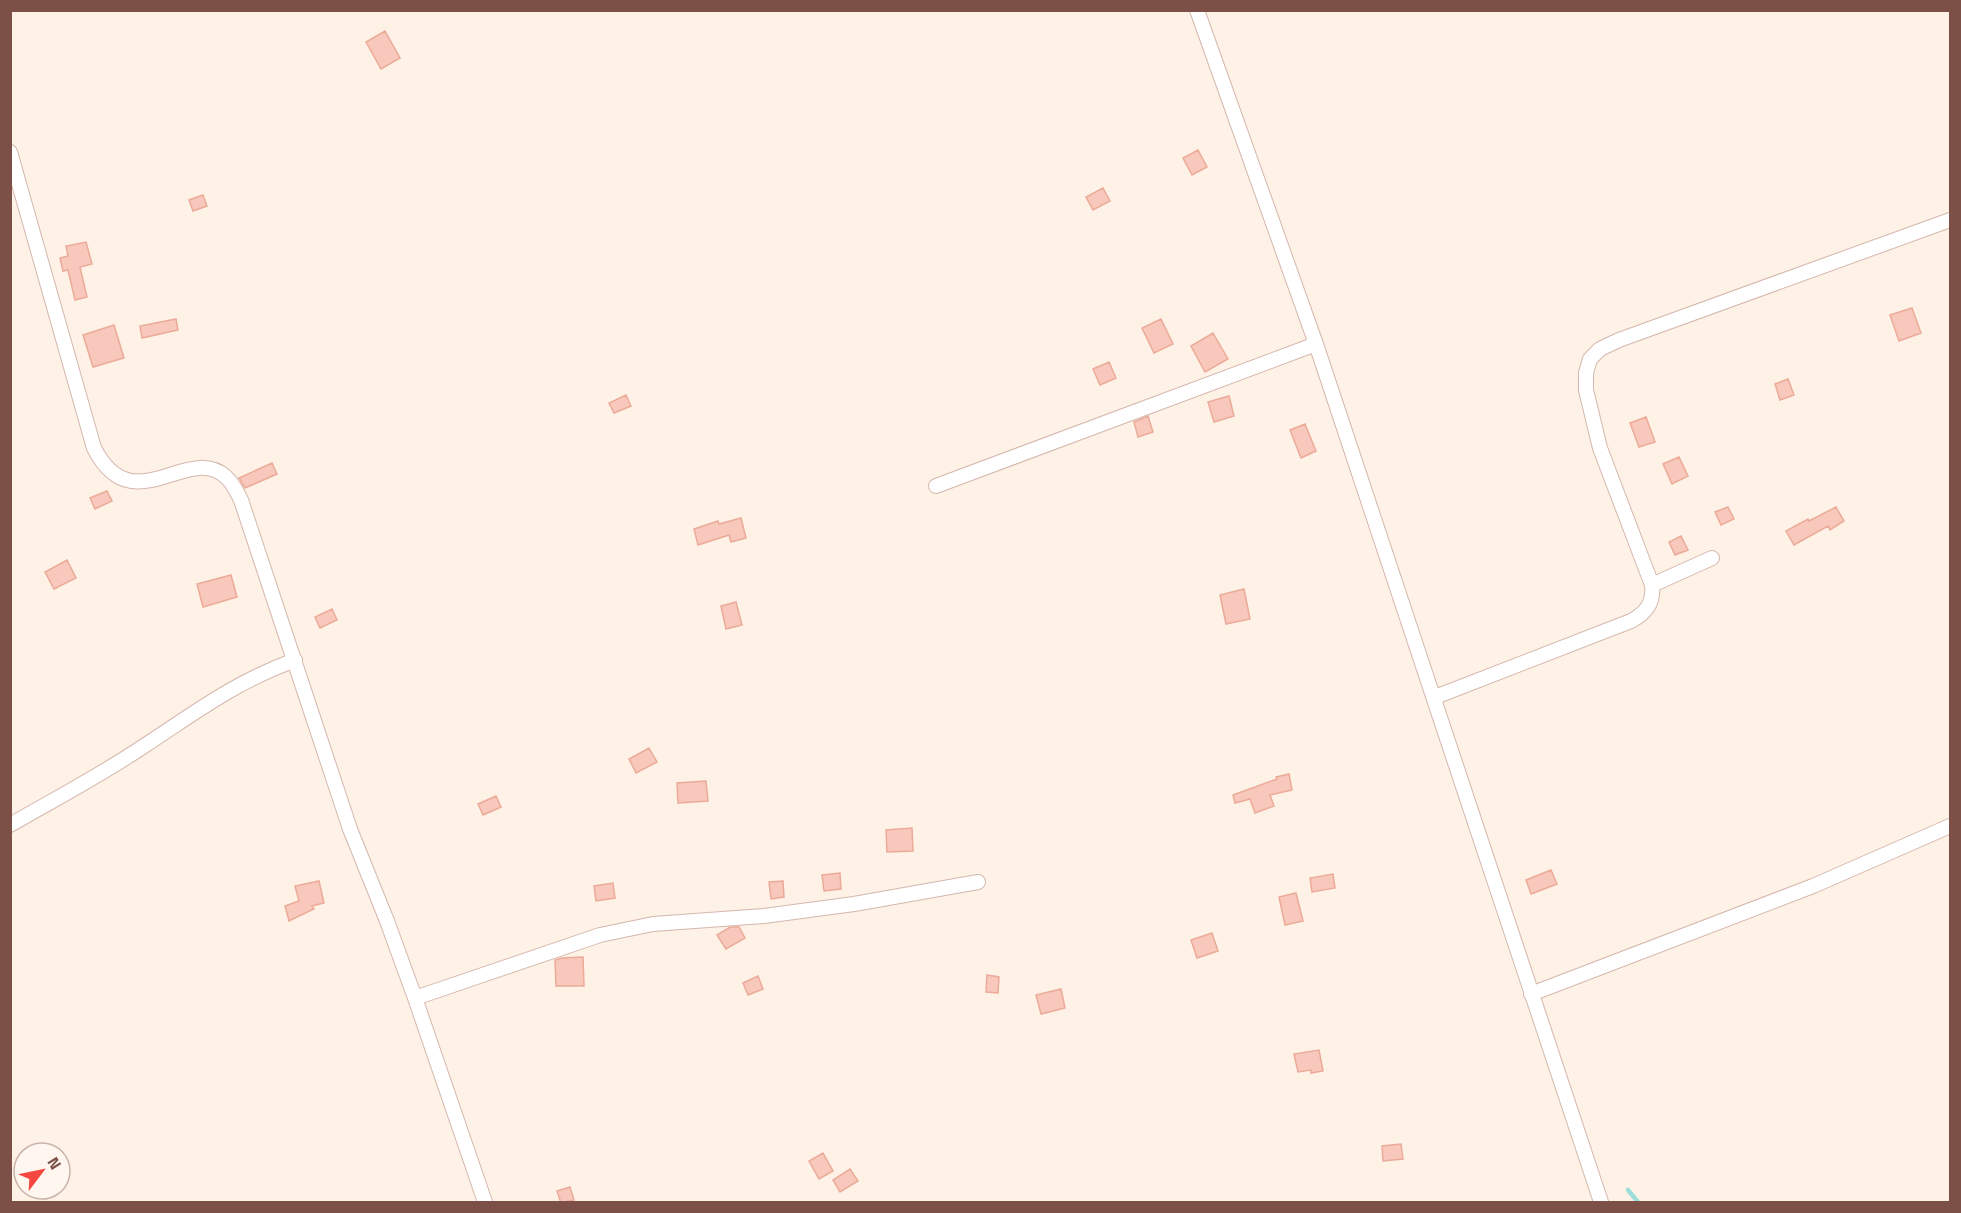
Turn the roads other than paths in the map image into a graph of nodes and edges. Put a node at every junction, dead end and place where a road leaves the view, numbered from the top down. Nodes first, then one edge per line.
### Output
1 (1197, 10) edge
2 (10, 152) edge
3 (1950, 220) edge
4 (1316, 344) junction
5 (936, 486) dead end
6 (1712, 558) dead end
7 (1652, 585) junction
8 (295, 660) junction
9 (1435, 697) junction
10 (10, 825) edge
11 (1950, 826) edge
12 (978, 882) dead end
13 (1531, 994) junction
14 (415, 998) junction
15 (485, 1203) edge
16 (1601, 1203) edge

1 - 4 street
2 - 8 street
3 - 7 street
4 - 5 street
4 - 9 street
6 - 7 street
7 - 9 street
8 - 10 street
8 - 14 street
9 - 13 street
11 - 13 street
12 - 14 street
13 - 16 street
14 - 15 street

